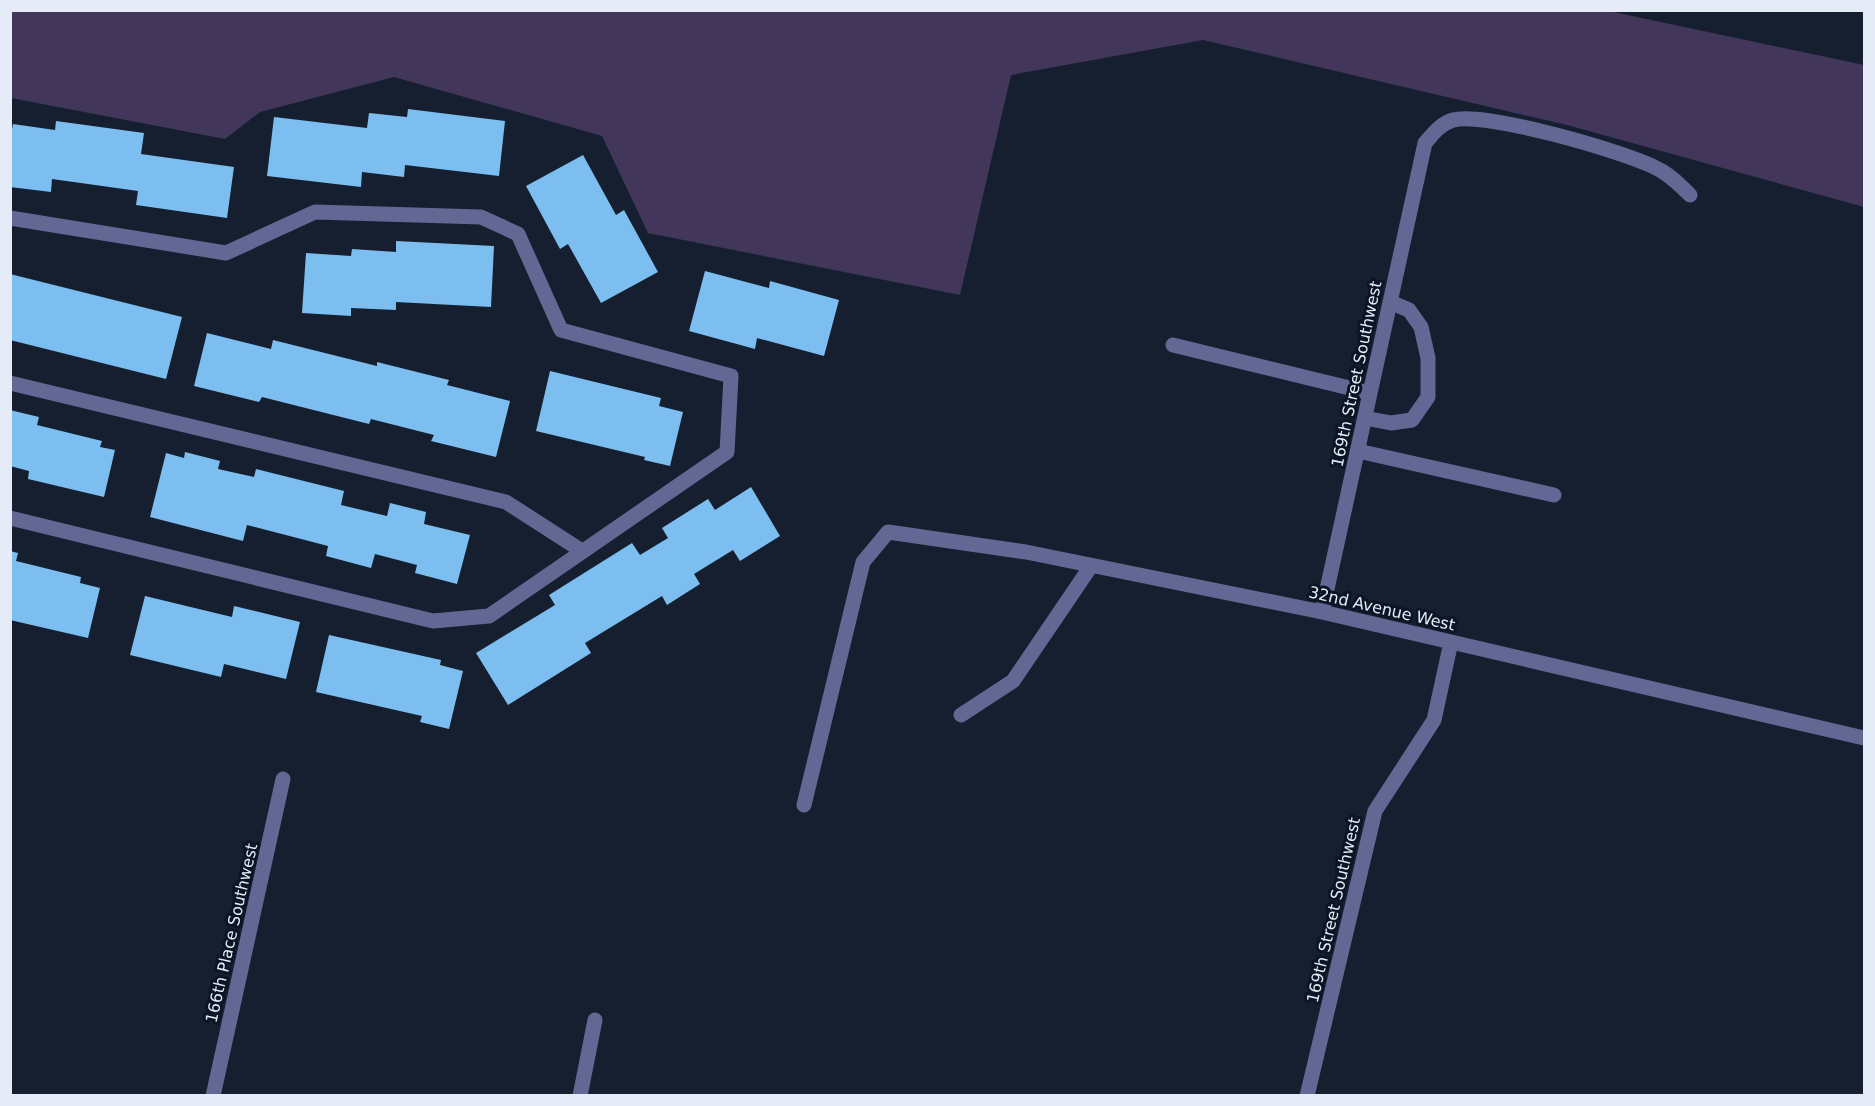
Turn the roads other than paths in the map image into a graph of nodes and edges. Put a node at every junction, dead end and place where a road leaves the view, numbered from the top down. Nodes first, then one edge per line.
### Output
1 (1690, 195) dead end
2 (10, 218) edge
3 (1390, 302) junction
4 (1173, 345) dead end
5 (10, 382) edge
6 (1370, 393) junction
7 (1365, 418) junction
8 (1358, 451) junction
9 (1554, 495) dead end
10 (10, 518) edge
11 (582, 551) junction
12 (1091, 566) junction
13 (1322, 612) junction
14 (1451, 642) junction
15 (961, 715) dead end
16 (1864, 738) edge
17 (283, 779) dead end
18 (804, 805) dead end
19 (595, 1020) dead end
20 (213, 1095) edge
21 (580, 1095) edge
22 (1307, 1095) edge

1 - 3 street, 169th Street Southwest
2 - 11 street
3 - 6 street, 169th Street Southwest
3 - 7 street
4 - 6 street
5 - 11 street
6 - 7 street, 169th Street Southwest
7 - 8 street, 169th Street Southwest
8 - 9 street
8 - 13 street, 169th Street Southwest
10 - 11 street
12 - 13 street, 32nd Avenue West
12 - 15 street
12 - 18 street, 32nd Avenue West
13 - 14 street, 32nd Avenue West
14 - 16 street, 32nd Avenue West
14 - 22 street, 169th Street Southwest
17 - 20 street, 166th Place Southwest
19 - 21 street

